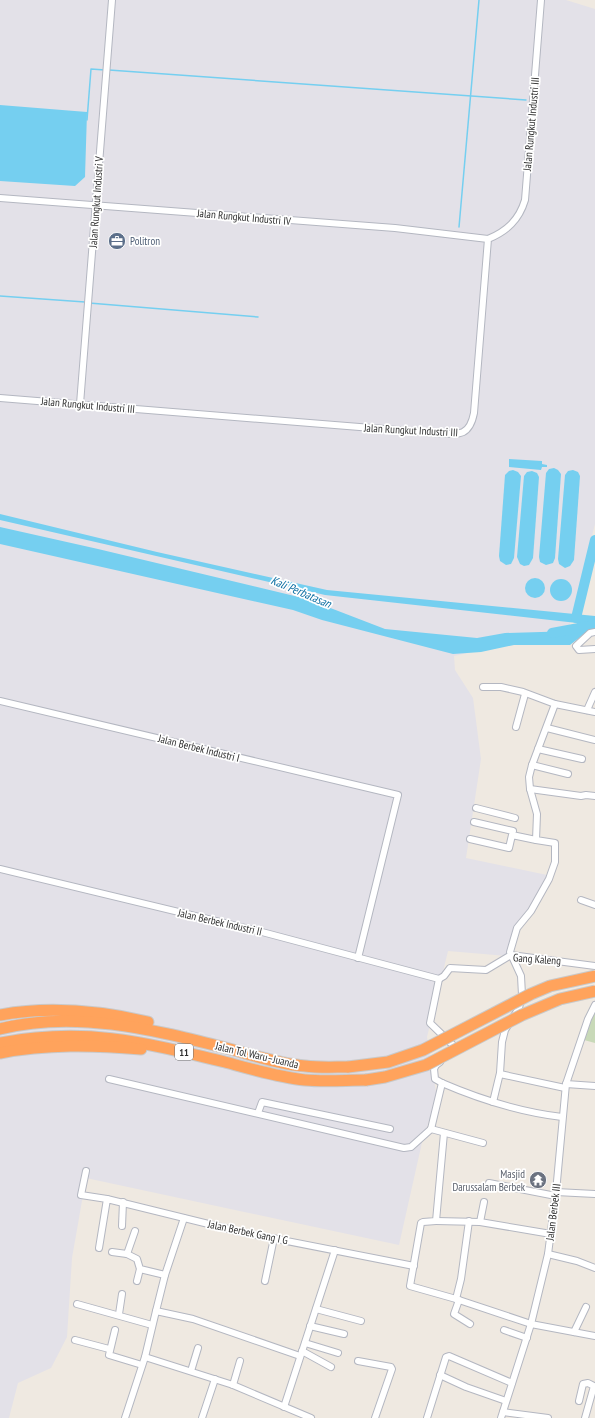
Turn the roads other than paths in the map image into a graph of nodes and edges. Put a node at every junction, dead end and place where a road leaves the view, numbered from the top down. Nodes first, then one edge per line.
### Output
1 (112, 0) edge
2 (541, 0) edge
3 (0, 198) edge
4 (96, 205) junction
5 (488, 239) junction
6 (0, 398) edge
7 (80, 404) junction
8 (595, 632) edge
9 (595, 649) edge
10 (483, 687) dead end
11 (595, 692) edge
12 (525, 694) junction
13 (0, 701) edge
14 (555, 704) junction
15 (587, 710) junction
16 (595, 712) edge
17 (516, 727) dead end
18 (547, 728) junction
19 (595, 740) edge
20 (538, 749) junction
21 (582, 759) dead end
22 (532, 765) junction
23 (568, 774) dead end
24 (530, 789) junction
25 (595, 796) edge
26 (476, 808) dead end
27 (474, 822) dead end
28 (513, 833) junction
29 (470, 839) dead end
30 (536, 840) junction
31 (0, 869) edge
32 (581, 900) dead end
33 (595, 905) edge
34 (511, 955) junction
35 (358, 958) junction
36 (595, 966) edge
37 (595, 976) edge
38 (439, 979) junction
39 (595, 991) edge
40 (595, 1005) edge
41 (0, 1015) edge
42 (0, 1029) edge
43 (0, 1043) edge
44 (0, 1053) edge
45 (277, 1062) junction
46 (263, 1072) junction
47 (500, 1074) junction
48 (109, 1079) dead end
49 (442, 1083) junction
50 (566, 1086) junction
51 (595, 1086) edge
52 (493, 1102) junction
53 (258, 1113) junction
54 (562, 1117) junction
55 (390, 1129) dead end
56 (431, 1129) junction
57 (444, 1133) junction
58 (483, 1143) dead end
59 (86, 1171) dead end
60 (489, 1183) dead end
61 (556, 1194) junction
62 (595, 1194) edge
63 (108, 1198) junction
64 (123, 1202) junction
65 (484, 1202) dead end
66 (184, 1218) junction
67 (436, 1221) junction
68 (469, 1221) junction
69 (480, 1222) junction
70 (122, 1226) dead end
71 (135, 1231) dead end
72 (551, 1234) junction
73 (274, 1238) junction
74 (99, 1248) dead end
75 (335, 1250) junction
76 (112, 1252) dead end
77 (128, 1254) junction
78 (548, 1254) junction
79 (414, 1266) junction
80 (595, 1268) edge
81 (140, 1269) junction
82 (165, 1275) junction
83 (137, 1281) dead end
84 (265, 1281) dead end
85 (122, 1294) dead end
86 (457, 1299) junction
87 (77, 1304) dead end
88 (586, 1308) dead end
89 (316, 1309) junction
90 (156, 1311) junction
91 (119, 1314) junction
92 (361, 1321) dead end
93 (470, 1324) dead end
94 (531, 1324) junction
95 (152, 1325) junction
96 (310, 1326) junction
97 (115, 1330) dead end
98 (504, 1330) dead end
99 (574, 1332) junction
100 (344, 1334) dead end
101 (595, 1336) edge
102 (527, 1338) junction
103 (75, 1340) dead end
104 (305, 1343) junction
105 (198, 1348) dead end
106 (109, 1349) junction
107 (301, 1353) junction
108 (338, 1353) dead end
109 (145, 1357) junction
110 (240, 1361) dead end
111 (358, 1361) dead end
112 (142, 1365) junction
113 (331, 1367) dead end
114 (191, 1371) junction
115 (440, 1375) junction
116 (215, 1379) junction
117 (512, 1383) junction
118 (233, 1385) junction
119 (595, 1387) edge
120 (593, 1398) edge
121 (506, 1401) junction
122 (578, 1401) dead end
123 (284, 1407) junction
124 (295, 1415) edge
125 (502, 1415) edge
126 (126, 1418) edge
127 (202, 1418) edge
128 (311, 1418) edge
129 (375, 1418) edge
130 (427, 1418) edge
131 (548, 1418) edge
132 (585, 1418) edge

1 - 4 street, Jalan Rungkut Industri V
2 - 5 street, Jalan Rungkut Industri III
3 - 4 street, Jalan Rungkut Industri IV
4 - 5 street, Jalan Rungkut Industri IV
4 - 7 street, Jalan Rungkut Industri V
5 - 7 street, Jalan Rungkut Industri III
6 - 7 street, Jalan Rungkut Industri III
8 - 9 street
10 - 12 street
11 - 15 street
12 - 14 street
12 - 17 street
13 - 35 street, Jalan Berbek Industri I
14 - 15 street
14 - 18 street
15 - 16 street
18 - 19 street
18 - 20 street
20 - 21 street
20 - 22 street
22 - 23 street
22 - 24 street
24 - 25 street
24 - 30 street
26 - 28 street
27 - 28 street
28 - 29 street
28 - 30 street
30 - 34 street
31 - 35 street, Jalan Berbek Industri II
32 - 33 street
34 - 36 street, Gang Kaleng
34 - 38 street, Gang Kaleng
34 - 47 street
35 - 38 street, Jalan Berbek Industri II
37 - 45 highway, Jalan Tol Waru–Juanda / 11, bridge
38 - 49 street
39 - 46 highway, Jalan Tol Waru–Juanda / 11, bridge
40 - 50 street, Jalan Berbek III
41 - 45 highway
42 - 45 highway, Jalan Tol Waru–Juanda / 11
43 - 46 highway, Jalan Tol Waru–Juanda / 11
44 - 46 highway
47 - 50 street
47 - 52 street
48 - 53 street
49 - 52 street
49 - 56 street
50 - 51 street
50 - 54 street, Jalan Berbek III
52 - 54 street
53 - 55 street
53 - 56 street
54 - 61 street, Jalan Berbek III
56 - 57 street
57 - 58 street
57 - 67 street
59 - 63 street, Jalan Berbek Gang I G
60 - 61 street
61 - 62 street
61 - 72 street, Jalan Berbek III
63 - 64 street, Jalan Berbek Gang I G
63 - 74 street
64 - 66 street, Jalan Berbek Gang I G
64 - 70 street
65 - 69 street
66 - 73 street, Jalan Berbek Gang I G
66 - 82 street
67 - 68 street
67 - 79 street
68 - 69 street
68 - 86 street
69 - 72 street
71 - 77 street
72 - 78 street, Jalan Berbek III
73 - 75 street, Jalan Berbek Gang I G
73 - 84 street
75 - 79 street, Jalan Berbek Gang I G
75 - 89 street
76 - 77 street
77 - 81 street
78 - 80 street
78 - 94 street, Jalan Berbek III
79 - 86 street
81 - 82 street
81 - 83 street
82 - 90 street
85 - 91 street
86 - 93 street
86 - 94 street
87 - 91 street
88 - 99 street
89 - 92 street
89 - 96 street
90 - 95 street
90 - 107 street
91 - 95 street
94 - 99 street
94 - 102 street, Jalan Berbek III
95 - 109 street
96 - 100 street
96 - 104 street
97 - 106 street
98 - 102 street
99 - 101 street
102 - 117 street, Jalan Berbek III
103 - 106 street
104 - 107 street
104 - 108 street
105 - 114 street
106 - 112 street
107 - 113 street
107 - 123 street
109 - 112 street
109 - 114 street
110 - 118 street
111 - 129 street
112 - 126 street
114 - 116 street
115 - 117 street
115 - 121 street
115 - 130 street
116 - 118 street
116 - 127 street
117 - 121 street, Jalan Berbek III
118 - 123 street
119 - 120 street
119 - 122 street
120 - 132 street
121 - 125 street, Jalan Berbek III
123 - 124 street
124 - 128 street
125 - 131 street

